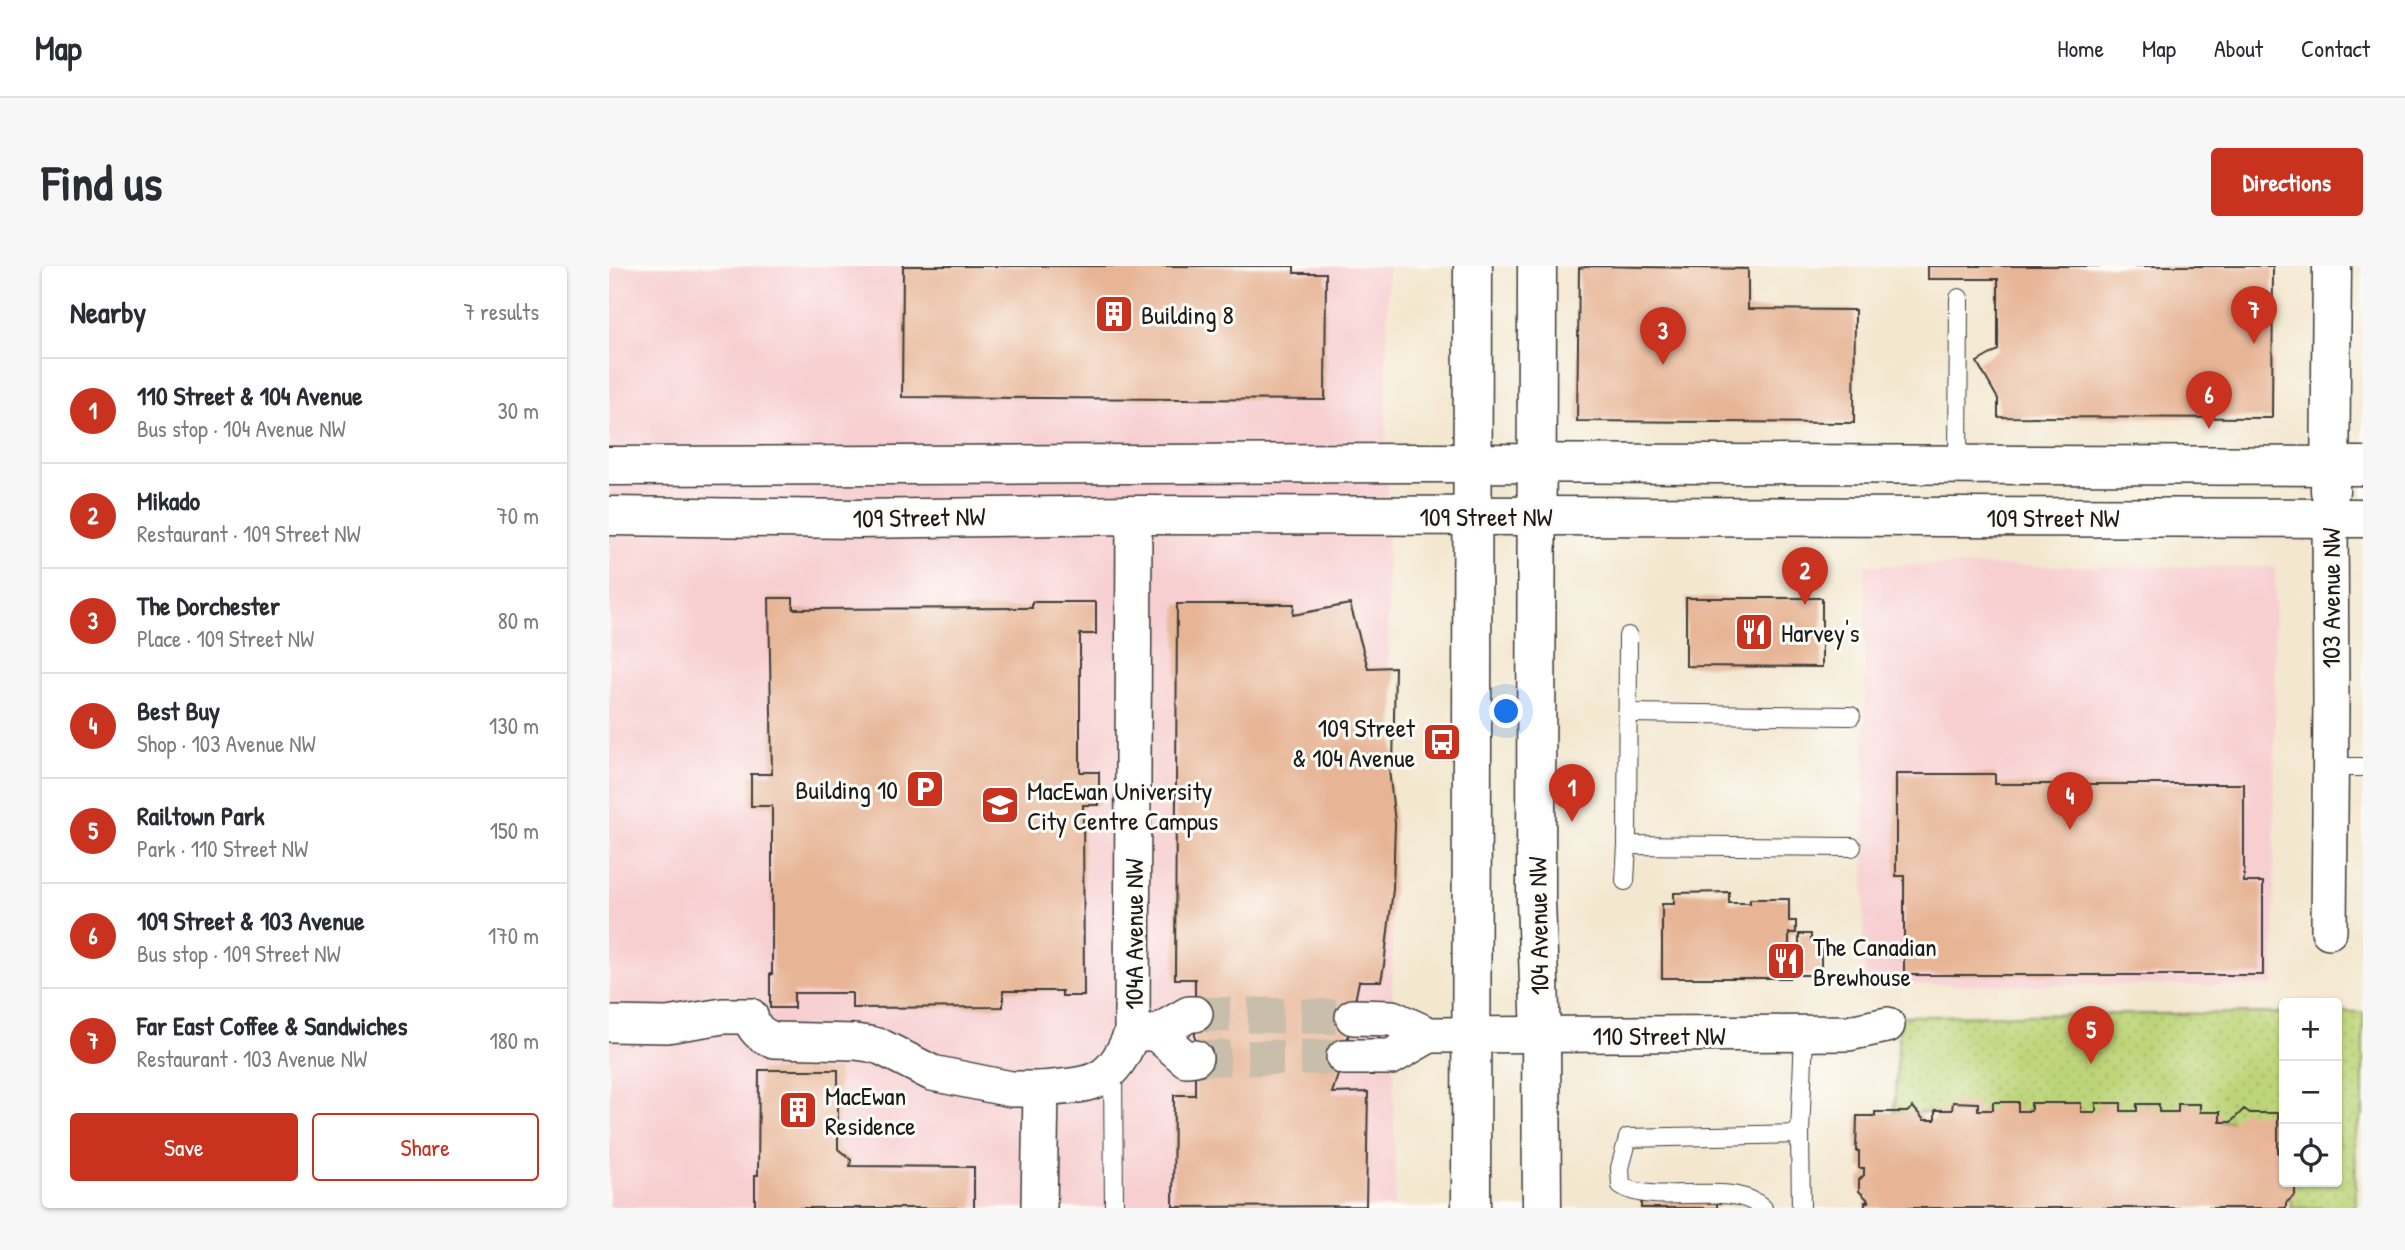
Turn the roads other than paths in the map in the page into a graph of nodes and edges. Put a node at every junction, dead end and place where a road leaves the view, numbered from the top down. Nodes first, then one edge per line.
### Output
1 (1473, 266) edge
2 (1537, 266) edge
3 (2332, 266) edge
4 (1959, 298) dead end
5 (1473, 464) junction
6 (1538, 464) junction
7 (1958, 464) junction
8 (609, 466) edge
9 (2346, 466) edge
10 (1134, 514) junction
11 (609, 516) edge
12 (1538, 516) junction
13 (1473, 517) junction
14 (2346, 518) edge
15 (1627, 636) dead end
16 (1627, 713) junction
17 (1851, 716) dead end
18 (2347, 767) edge
19 (1626, 845) junction
20 (1851, 847) dead end
21 (1625, 881) dead end
22 (2329, 931) dead end
23 (1195, 1014) tunnel mouth
24 (1353, 1017) tunnel mouth
25 (609, 1024) edge
26 (1887, 1025) dead end
27 (1144, 1033) junction
28 (1804, 1034) junction
29 (1429, 1035) junction
30 (1473, 1035) junction
31 (1541, 1036) junction
32 (1343, 1057) tunnel mouth
33 (1195, 1058) tunnel mouth
34 (1113, 1069) junction
35 (1041, 1089) junction
36 (1800, 1134) junction
37 (1039, 1208) edge
38 (1114, 1208) edge
39 (1471, 1208) edge
40 (1542, 1208) edge
41 (1763, 1208) edge
42 (1801, 1208) edge

1 - 5 main road
2 - 6 main road, 104 Avenue NW
3 - 9 main road, 103 Avenue NW
4 - 7 lane
5 - 6 main road, 109 Street NW
5 - 8 main road, 109 Street NW
5 - 13 main road
6 - 7 main road, 109 Street NW
6 - 12 main road, 104 Avenue NW
7 - 9 main road, 109 Street NW
9 - 14 main road, 103 Avenue NW
10 - 11 main road, 109 Street NW
10 - 13 main road, 109 Street NW
10 - 27 street, 104A Avenue NW
12 - 13 main road, 109 Street NW
12 - 14 main road, 109 Street NW
12 - 31 main road, 104 Avenue NW
13 - 30 main road
14 - 18 street, 103 Avenue NW
15 - 16 lane
16 - 17 lane
16 - 19 lane
18 - 22 street, 103 Avenue NW
19 - 20 lane
19 - 21 lane
23 - 27 street
24 - 29 street, 110 Street NW
25 - 35 street
26 - 28 street, 110 Street NW
27 - 33 street
27 - 34 street, 104A Avenue NW
28 - 31 street, 110 Street NW
28 - 36 lane
29 - 30 street, 110 Street NW
29 - 32 street
30 - 31 street, 110 Street NW
30 - 39 main road
31 - 40 main road, 104 Avenue NW
34 - 35 street
34 - 38 lane
35 - 37 street
36 - 41 lane
36 - 42 lane

